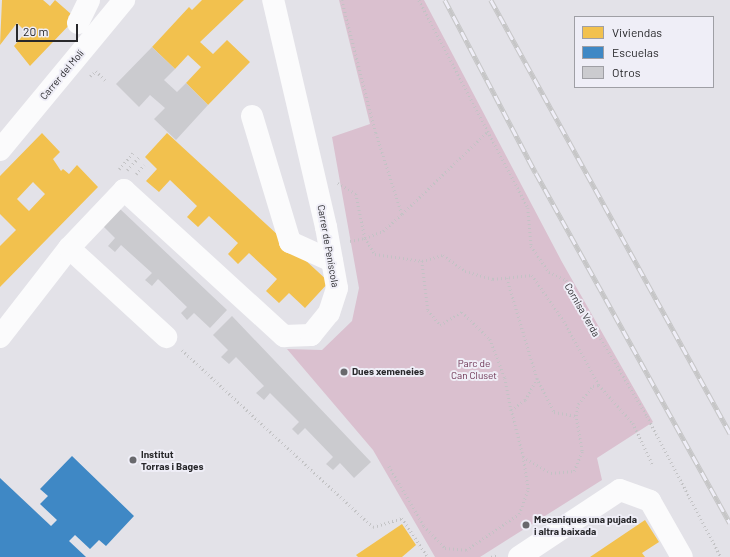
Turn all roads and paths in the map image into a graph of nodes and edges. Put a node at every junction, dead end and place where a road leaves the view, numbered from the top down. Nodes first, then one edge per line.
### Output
1 (89, 0) edge
2 (111, 0) edge
3 (124, 0) edge
4 (273, 0) edge
5 (342, 0) edge
6 (419, 0) edge
7 (78, 23) dead end
8 (104, 24) junction
9 (91, 77) dead end
10 (105, 80) dead end
11 (252, 116) dead end
12 (487, 132) junction
13 (0, 150) edge
14 (133, 153) dead end
15 (113, 176) dead end
16 (335, 181) dead end
17 (402, 214) junction
18 (365, 238) junction
19 (343, 242) dead end
20 (70, 248) junction
21 (332, 261) junction
22 (422, 261) junction
23 (507, 278) junction
24 (0, 337) edge
25 (171, 342) joint
26 (537, 378) junction
27 (599, 385) junction
28 (511, 410) junction
29 (576, 416) junction
30 (523, 457) junction
31 (653, 464) dead end
32 (389, 466) dead end
33 (428, 557) edge
34 (519, 557) edge
35 (682, 557) edge
36 (722, 557) edge

1 - 7 street
2 - 8 street
3 - 8 street, Carrer del Molí
4 - 21 street, Carrer de Peníscola
5 - 17 path
6 - 12 path, Cornisa Verda
8 - 13 street, Carrer del Molí
9 - 10 path
11 - 21 street
12 - 17 path
12 - 36 path, Cornisa Verda
14 - 15 path
16 - 18 path
17 - 18 path
18 - 19 path
18 - 22 path
20 - 21 street, Carrer de Peníscola
20 - 24 street, Carrer de Peníscola
20 - 25 street
22 - 23 path
22 - 28 path
23 - 26 path
23 - 27 path
25 - 33 path
26 - 28 path
26 - 29 path
27 - 29 path
27 - 31 path
28 - 30 path
29 - 30 path
30 - 32 path
34 - 35 street

